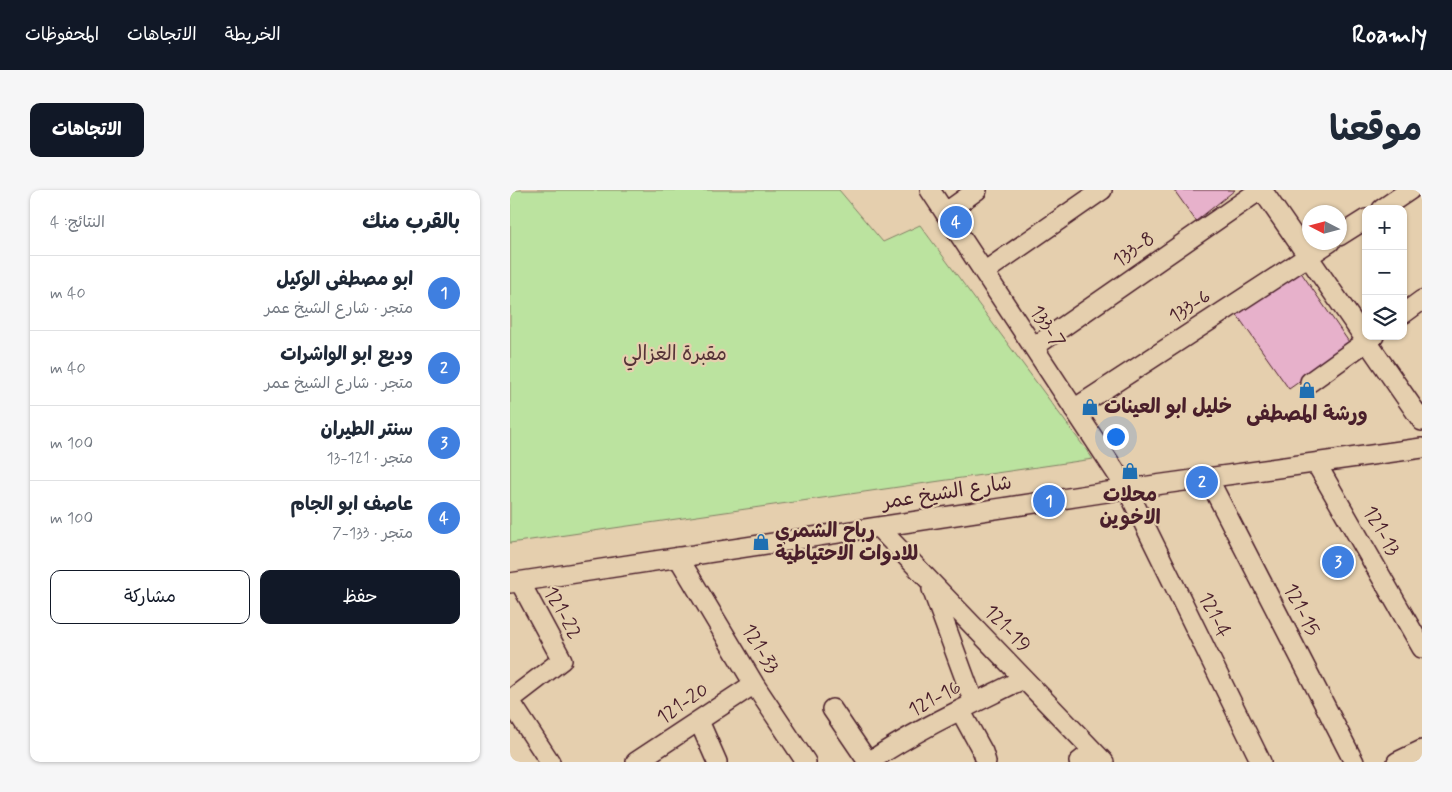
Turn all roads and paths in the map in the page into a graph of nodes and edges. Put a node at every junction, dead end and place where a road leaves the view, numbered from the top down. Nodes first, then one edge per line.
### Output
1 (930, 190) edge
2 (977, 190) edge
3 (1102, 190) edge
4 (1261, 190) edge
5 (1410, 190) edge
6 (1388, 205) edge
7 (945, 213) junction
8 (1362, 222) edge
9 (1347, 231) edge
10 (1318, 250) edge
11 (1308, 257) junction
12 (984, 272) junction
13 (1422, 300) edge
14 (1407, 311) edge
15 (1362, 328) edge
16 (1369, 340) edge
17 (1371, 340) edge
18 (1034, 348) junction
19 (1310, 382) dead end
20 (1416, 401) edge
21 (1074, 409) junction
22 (1422, 421) edge
23 (1422, 448) edge
24 (1316, 463) junction
25 (1208, 478) junction
26 (1127, 489) junction
27 (878, 527) junction
28 (678, 557) junction
29 (930, 581) junction
30 (515, 582) edge
31 (1422, 648) edge
32 (1023, 679) junction
33 (754, 684) junction
34 (510, 701) edge
35 (967, 707) junction
36 (832, 709) dead end
37 (699, 721) junction
38 (1422, 750) edge
39 (1092, 758) edge
40 (550, 762) edge
41 (636, 762) edge
42 (717, 762) edge
43 (806, 762) edge
44 (868, 762) edge
45 (986, 762) edge
46 (1261, 762) edge
47 (1354, 762) edge
48 (1397, 762) edge

1 - 7 street, 133-7
2 - 7 street
3 - 12 street
4 - 11 street
4 - 18 street, 133-8
5 - 6 street
7 - 12 street, 133-7
8 - 9 street
10 - 11 street, 133-6
11 - 15 street
11 - 21 street, 133-6
12 - 18 street, 133-7
13 - 14 street
16 - 19 street
17 - 20 street
18 - 21 street, 133-7
20 - 22 street
21 - 26 street, 133-7
23 - 24 street, شارع الشيخ عمر
24 - 25 street, شارع الشيخ عمر
24 - 31 street, 121-13
25 - 26 street, شارع الشيخ عمر
25 - 47 street, 121-15
26 - 27 street, شارع الشيخ عمر
26 - 46 street, 121-4
27 - 28 street, شارع الشيخ عمر
27 - 29 street, 121-19
28 - 30 street, شارع الشيخ عمر
28 - 33 street, 121-33
29 - 32 street, 121-19
29 - 35 street
30 - 34 street, 121-22
32 - 35 street, 121-16
32 - 39 street, 121-19
33 - 37 street, 121-20
33 - 43 street, 121-33
34 - 40 street
35 - 44 street, 121-16
35 - 45 street
36 - 44 street
37 - 41 street, 121-20
37 - 42 street
38 - 48 street

